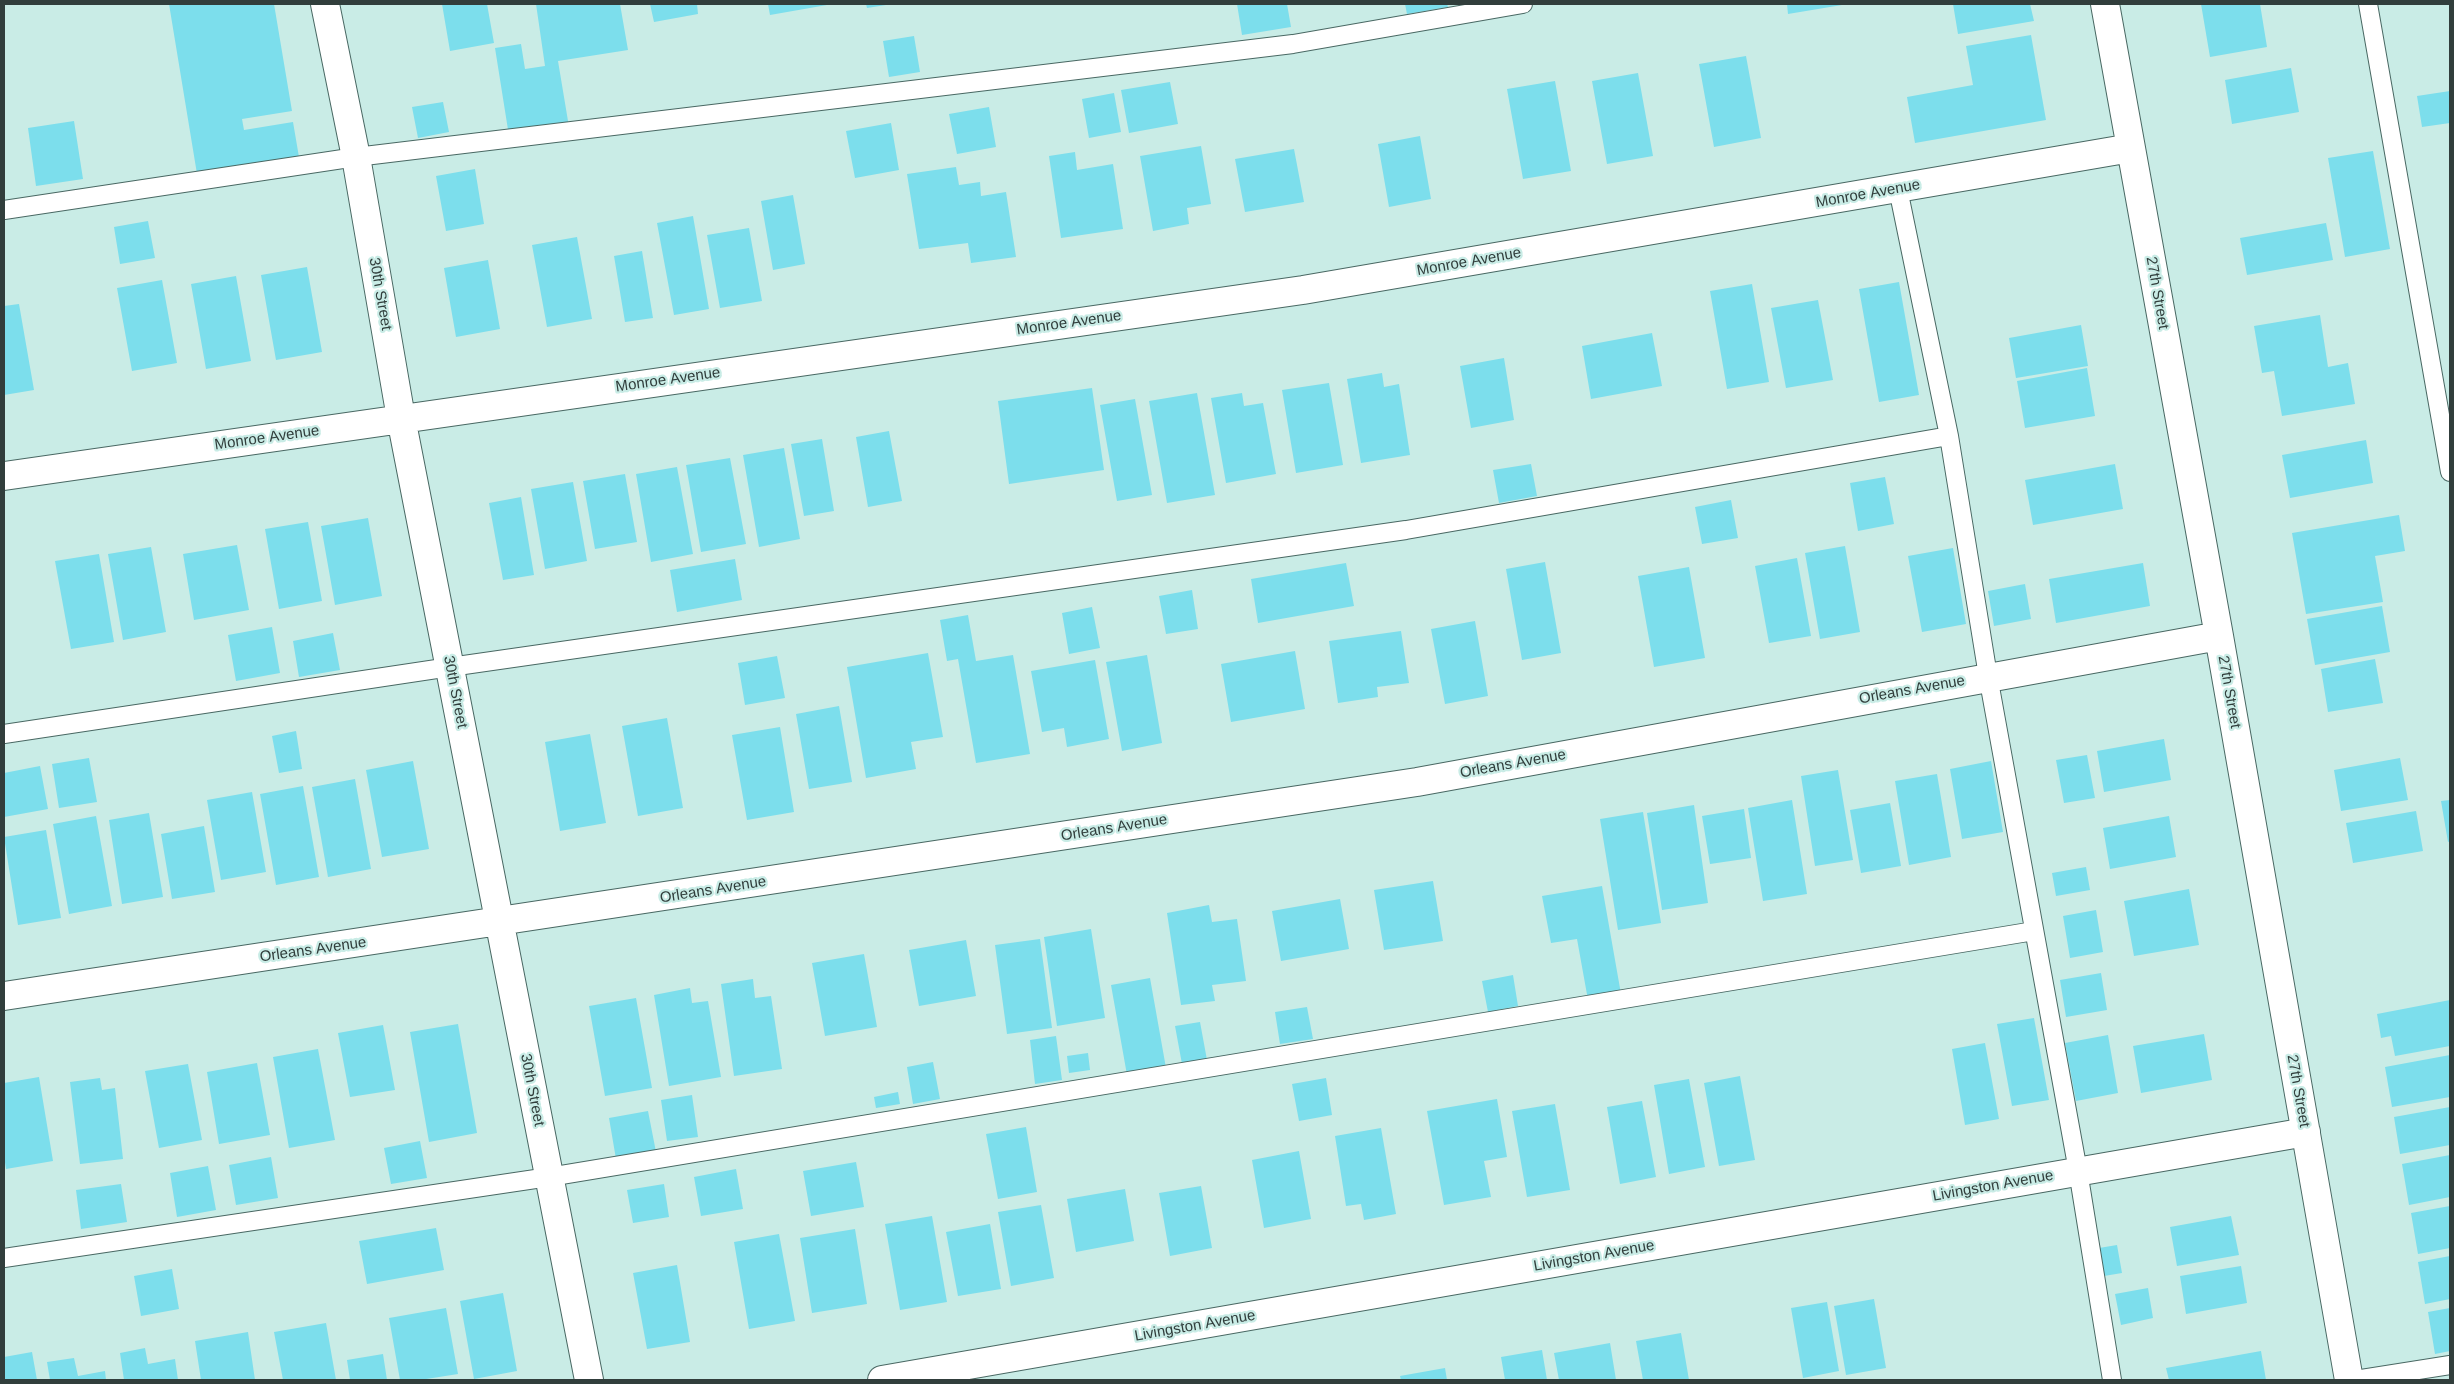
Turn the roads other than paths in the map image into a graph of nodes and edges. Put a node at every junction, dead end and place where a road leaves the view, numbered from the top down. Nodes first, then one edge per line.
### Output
1 (325, 4) edge
2 (1523, 4) edge
3 (2105, 4) edge
4 (2368, 4) edge
5 (2130, 148) junction
6 (356, 157) junction
7 (1898, 189) junction
8 (4, 210) edge
9 (401, 418) junction
10 (1949, 436) junction
11 (2450, 472) edge
12 (4, 476) edge
13 (2219, 636) junction
14 (450, 667) junction
15 (1988, 676) junction
16 (4, 734) edge
17 (500, 922) junction
18 (2034, 931) junction
19 (4, 996) edge
20 (2306, 1132) junction
21 (2078, 1171) junction
22 (549, 1177) junction
23 (4, 1258) edge
24 (2450, 1365) edge
25 (589, 1380) edge
26 (882, 1380) edge
27 (2112, 1380) edge
28 (2349, 1380) edge
29 (2355, 1380) edge

1 - 6 street, 30th Street
2 - 6 lane
3 - 5 street, 27th Street
4 - 11 lane
5 - 7 street, Monroe Avenue
5 - 13 street, 27th Street
6 - 8 lane
6 - 9 street, 30th Street
7 - 9 street, Monroe Avenue
7 - 10 lane
9 - 12 street, Monroe Avenue
9 - 14 street, 30th Street
10 - 14 lane
10 - 15 lane
13 - 15 street, Orleans Avenue
13 - 20 street, 27th Street
14 - 16 lane
14 - 17 street, 30th Street
15 - 17 street, Orleans Avenue
15 - 18 lane
17 - 19 street, Orleans Avenue
17 - 22 street, 30th Street
18 - 21 lane
18 - 22 lane
20 - 21 street, Livingston Avenue
20 - 28 street, 27th Street
21 - 26 street, Livingston Avenue
21 - 27 lane
22 - 23 lane
22 - 25 street, 30th Street
24 - 29 lane

